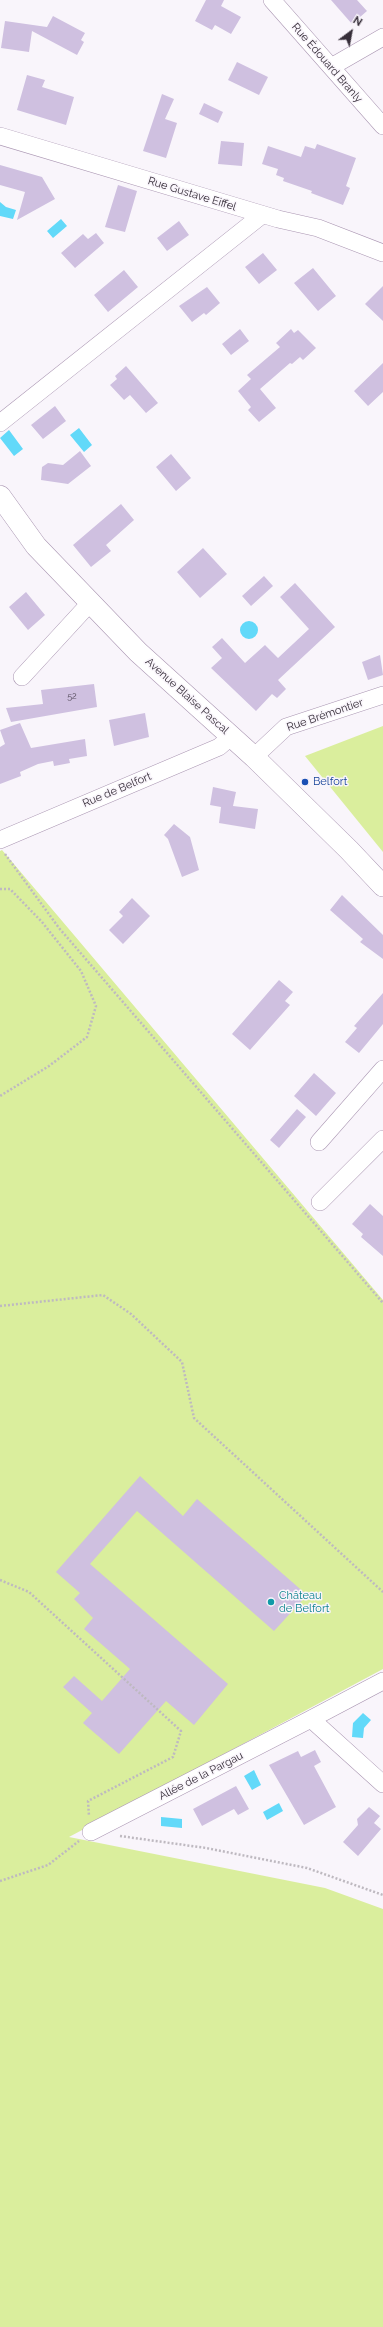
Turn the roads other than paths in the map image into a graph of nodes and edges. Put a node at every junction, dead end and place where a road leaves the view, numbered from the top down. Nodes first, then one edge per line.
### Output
1 (272, 0) edge
2 (383, 37) edge
3 (331, 67) junction
4 (383, 126) edge
5 (0, 136) edge
6 (262, 215) junction
7 (383, 252) edge
8 (0, 423) edge
9 (0, 496) edge
10 (90, 603) junction
11 (22, 677) dead end
12 (383, 695) edge
13 (232, 736) junction
14 (254, 757) junction
15 (0, 840) edge
16 (383, 886) edge
17 (383, 1069) edge
18 (383, 1139) edge
19 (319, 1142) dead end
20 (320, 1202) dead end
21 (383, 1681) edge
22 (311, 1720) junction
23 (383, 1784) edge
24 (91, 1832) road end

1 - 3 street, Rue Édouard Branly
2 - 3 street
3 - 4 street, Rue Édouard Branly
5 - 6 street, Rue Gustave Eiffel
6 - 7 street, Rue Gustave Eiffel
6 - 8 street
9 - 10 main road, Avenue Blaise Pascal
10 - 11 street
10 - 13 main road, Avenue Blaise Pascal
12 - 14 street, Rue Brémontier
13 - 14 main road, Avenue Blaise Pascal
13 - 15 street, Rue de Belfort
14 - 16 main road, Avenue Blaise Pascal
17 - 19 street
18 - 20 street
21 - 22 street, Allée de la Pargau
22 - 23 street
22 - 24 street, Allée de la Pargau

